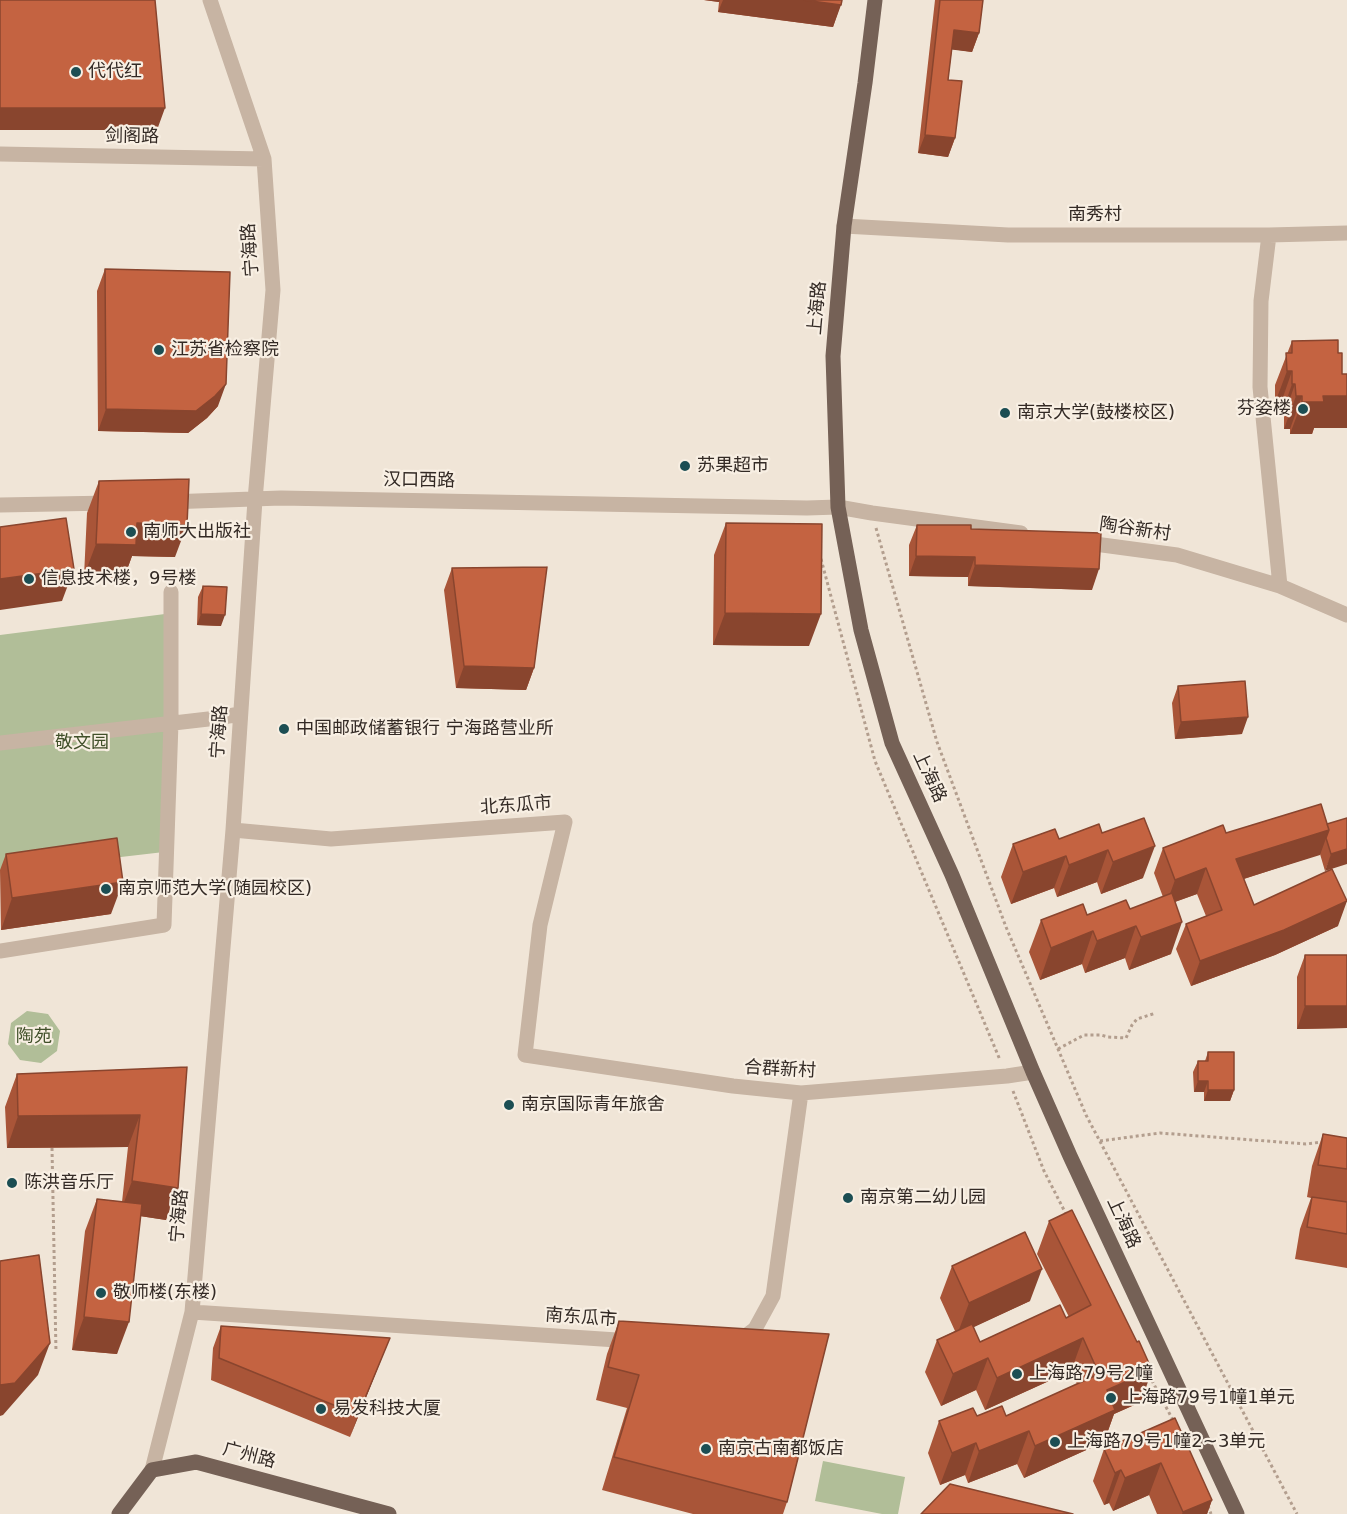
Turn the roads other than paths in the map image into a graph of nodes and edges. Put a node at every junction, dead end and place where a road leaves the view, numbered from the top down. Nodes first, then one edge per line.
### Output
1 (210, 0) edge
2 (875, 0) edge
3 (0, 154) edge
4 (264, 159) junction
5 (844, 226) junction
6 (1347, 233) edge
7 (1269, 235) junction
8 (255, 500) junction
9 (127, 502) edge
10 (150, 502) edge
11 (0, 505) edge
12 (838, 507) junction
13 (1036, 535) edge
14 (1071, 540) edge
15 (1280, 586) junction
16 (171, 592) dead end
17 (1347, 615) edge
18 (240, 714) junction
19 (171, 723) junction
20 (0, 743) edge
21 (233, 830) junction
22 (0, 951) edge
23 (525, 1055) joint
24 (1033, 1072) junction
25 (801, 1093) junction
26 (192, 1312) junction
27 (649, 1342) edge
28 (730, 1348) edge
29 (152, 1470) junction
30 (119, 1514) edge
31 (389, 1514) edge
32 (1238, 1514) edge

1 - 4 street, 宁海路
2 - 5 main road, 上海路
3 - 4 street, 剑阁路
4 - 8 street, 宁海路
5 - 7 street, 南秀村
5 - 12 main road, 上海路
6 - 7 street, 南秀村
7 - 15 street
8 - 10 street, 汉口西路
8 - 12 street, 汉口西路
8 - 18 street, 宁海路
9 - 11 street
12 - 13 street
12 - 24 main road, 上海路
14 - 15 street, 陶谷新村
15 - 17 street, 陶谷新村
16 - 19 street
18 - 19 street
18 - 21 street, 宁海路
19 - 20 street
19 - 22 street
21 - 23 street, 北东瓜市
21 - 26 street, 宁海路
23 - 25 street, 合群新村
24 - 25 street, 合群新村
24 - 32 main road, 上海路
25 - 28 street
26 - 27 street, 南东瓜市
26 - 29 street, 宁海路
29 - 30 main road
29 - 31 main road, 广州路

